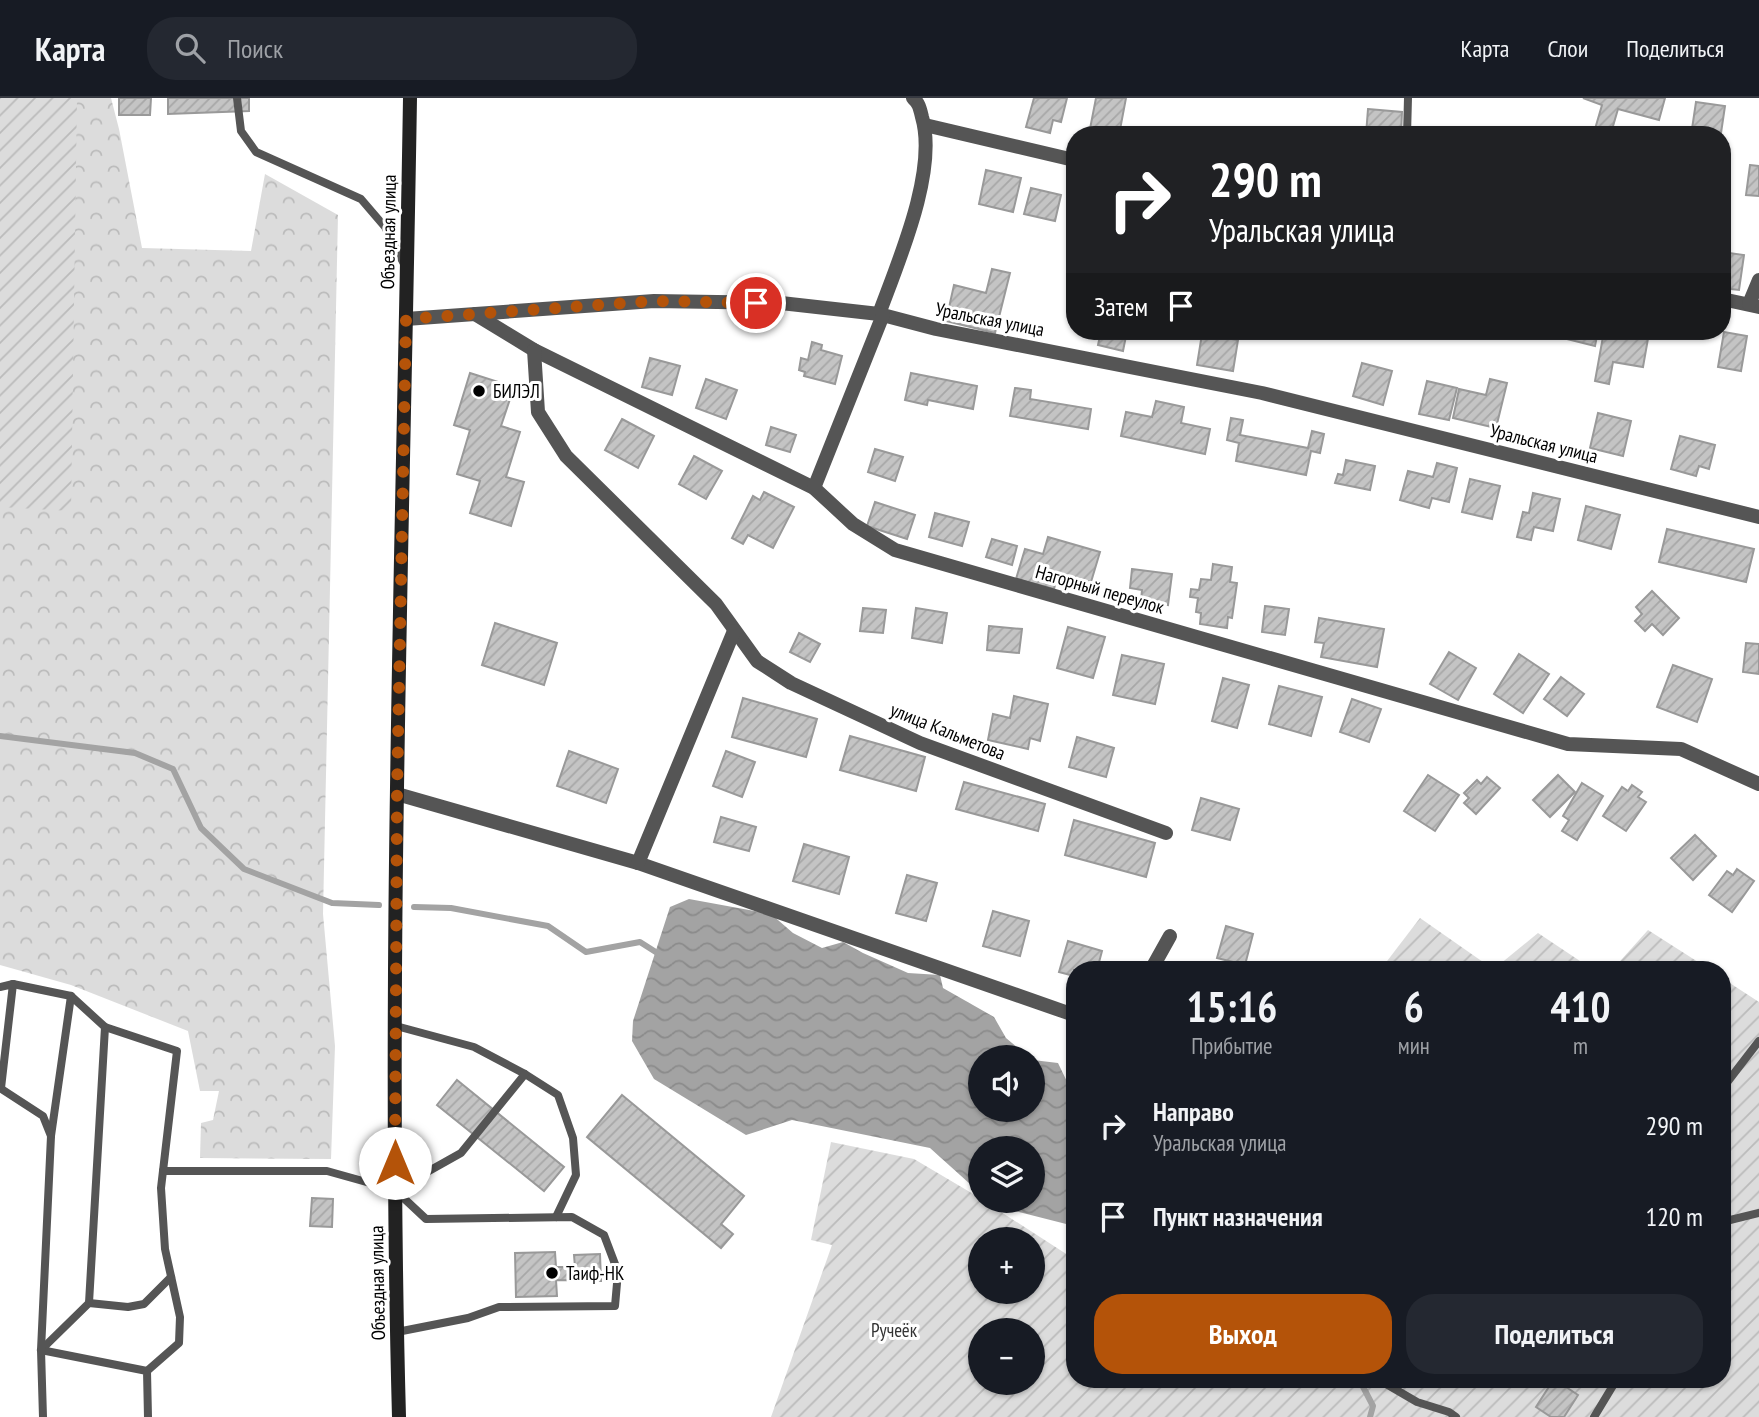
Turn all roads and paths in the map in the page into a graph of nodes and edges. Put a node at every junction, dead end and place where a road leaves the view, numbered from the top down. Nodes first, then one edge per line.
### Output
1 (237, 98) edge
2 (410, 98) edge
3 (913, 98) edge
4 (1408, 98) edge
5 (925, 125) junction
6 (1407, 126) edge
7 (1066, 158) edge
8 (407, 271) junction
9 (1759, 280) edge
10 (1731, 301) edge
11 (1754, 305) edge
12 (475, 314) junction
13 (881, 315) junction
14 (406, 319) junction
15 (534, 350) junction
16 (814, 488) junction
17 (1759, 517) edge
18 (734, 631) junction
19 (1759, 768) edge
20 (1741, 775) junction
21 (1759, 784) edge
22 (397, 794) junction
23 (1166, 833) dead end
24 (638, 863) junction
25 (1170, 936) dead end
26 (1156, 961) edge
27 (13, 984) junction
28 (0, 987) edge
29 (71, 996) junction
30 (1066, 1012) edge
31 (396, 1026) junction
32 (105, 1027) junction
33 (1759, 1041) edge
34 (525, 1074) junction
35 (1731, 1077) edge
36 (0, 1088) edge
37 (51, 1136) junction
38 (163, 1171) junction
39 (395, 1190) junction
40 (1759, 1213) edge
41 (556, 1217) junction
42 (1731, 1220) edge
43 (171, 1277) junction
44 (89, 1303) junction
45 (397, 1332) junction
46 (41, 1350) junction
47 (147, 1371) junction
48 (1393, 1388) edge
49 (1612, 1388) edge
50 (43, 1417) edge
51 (148, 1417) edge
52 (399, 1417) edge
53 (1456, 1417) edge
54 (1594, 1417) edge

1 - 8 lane
2 - 8 main road, Объездная улица
3 - 5 street
4 - 6 lane
5 - 7 street
5 - 13 street
8 - 14 main road, Объездная улица
9 - 11 street
10 - 11 street
12 - 13 street, Уральская улица
12 - 14 street, Уральская улица
12 - 15 street, Нагорный переулок
13 - 16 street
13 - 17 street, Уральская улица
14 - 22 main road, Объездная улица
15 - 16 street, Нагорный переулок
15 - 18 street, улица Кальметова
16 - 20 street, Нагорный переулок
18 - 23 street, улица Кальметова
18 - 24 street
19 - 20 street
20 - 21 street, Нагорный переулок
22 - 24 street
22 - 31 main road, Объездная улица
24 - 30 street
25 - 26 street
27 - 28 lane
27 - 29 lane
27 - 36 lane
29 - 32 lane
29 - 37 lane
31 - 34 lane
31 - 39 main road, Объездная улица
32 - 38 lane
32 - 44 lane
33 - 35 lane
34 - 39 lane
34 - 41 lane
36 - 37 lane
37 - 46 lane
38 - 39 lane
38 - 43 lane
39 - 41 lane
39 - 45 main road, Объездная улица
40 - 42 lane
41 - 45 lane
43 - 44 lane
43 - 47 lane
44 - 46 lane
45 - 52 main road, Объездная улица
46 - 47 lane
46 - 50 lane
47 - 51 lane
48 - 53 lane
49 - 54 lane

